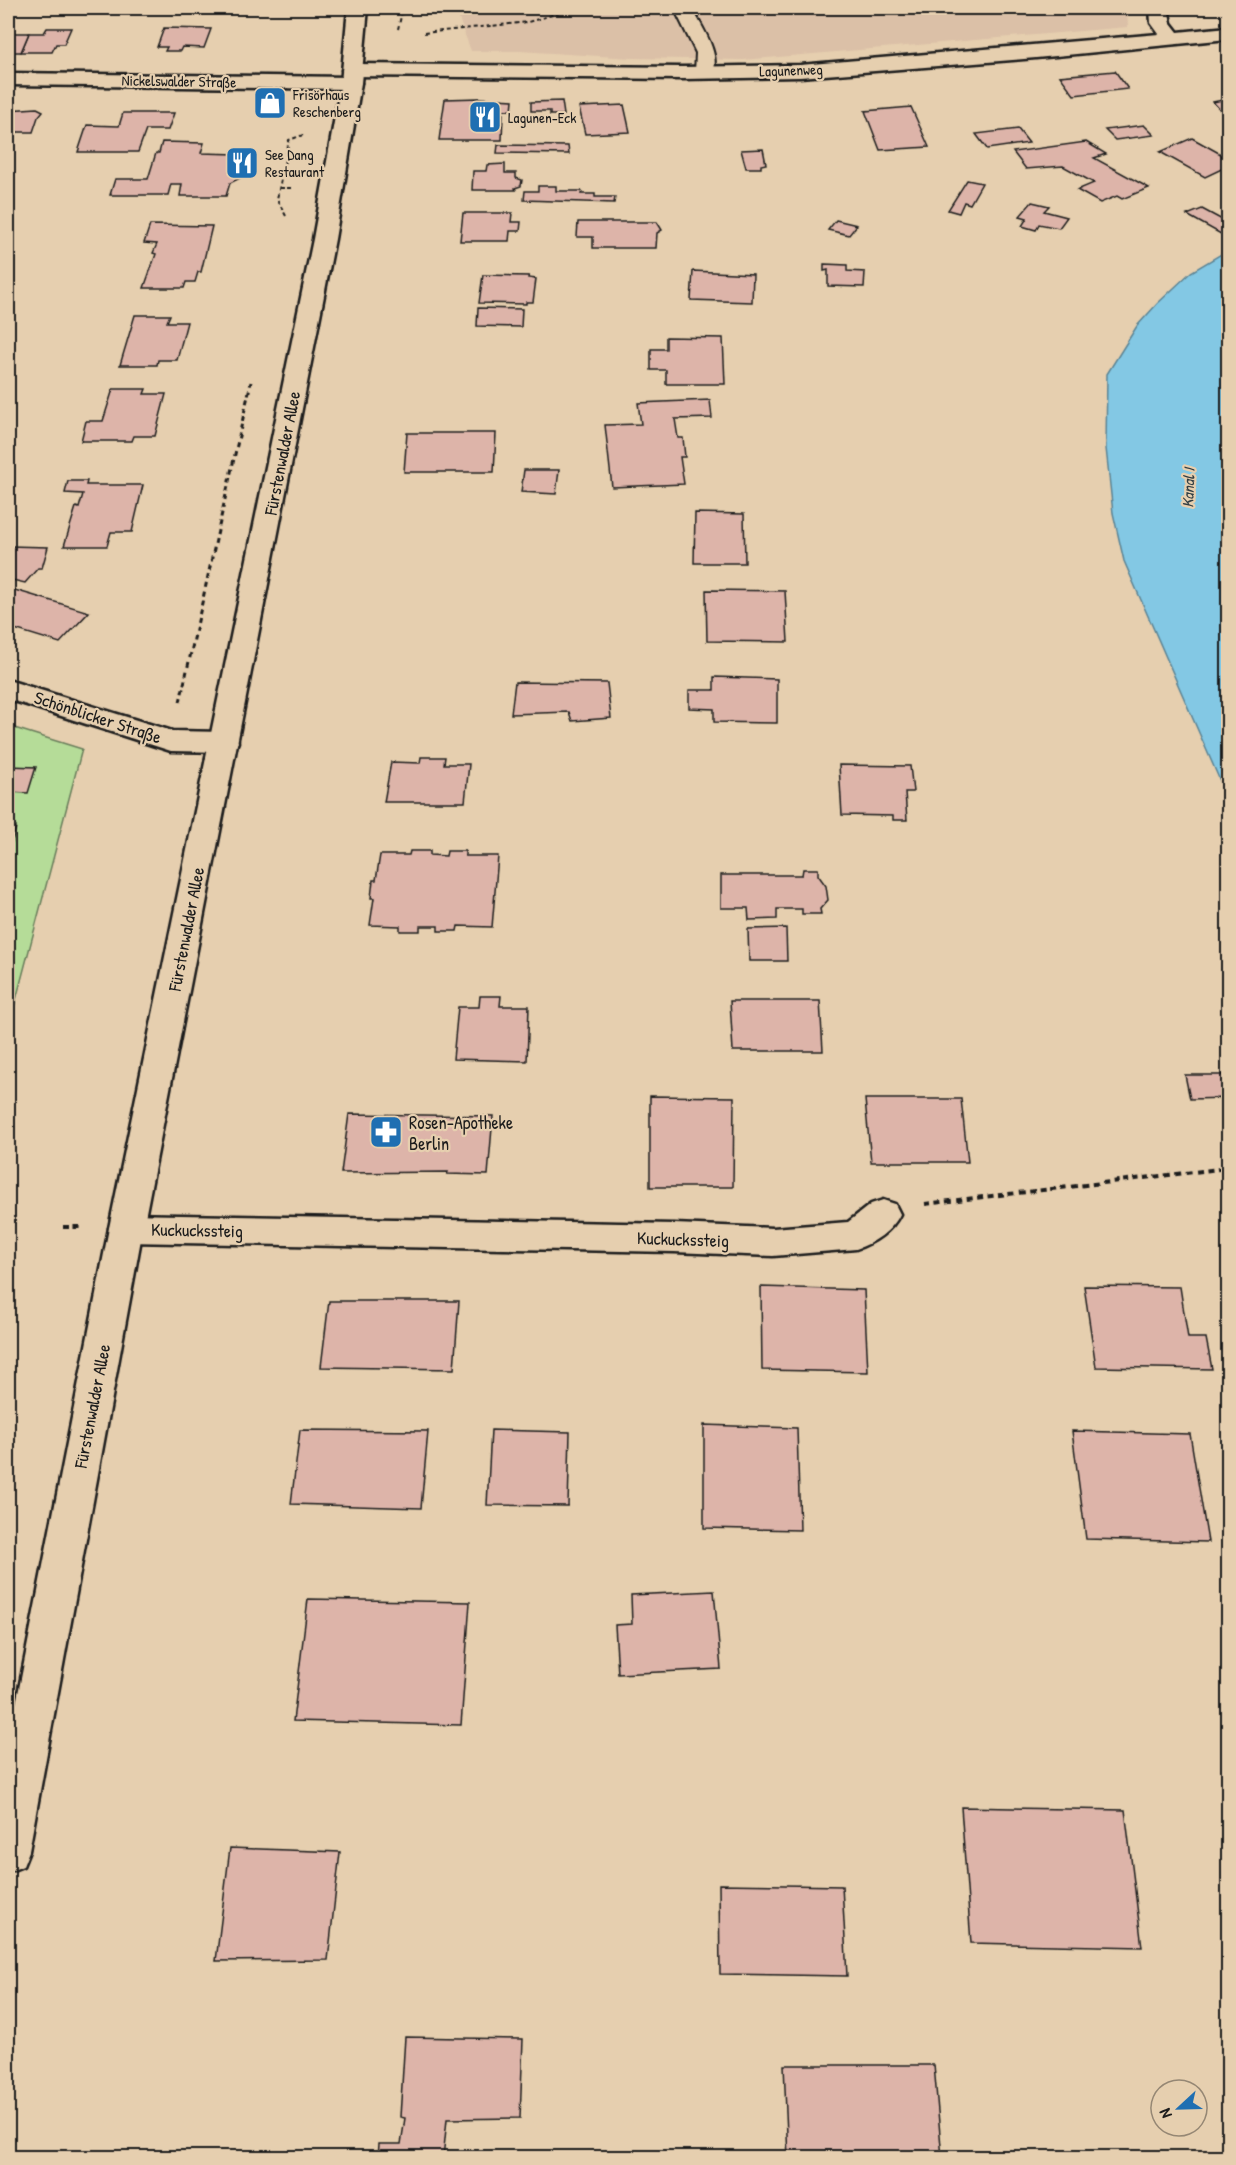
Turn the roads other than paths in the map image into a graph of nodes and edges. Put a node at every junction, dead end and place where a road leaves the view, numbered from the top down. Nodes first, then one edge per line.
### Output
1 (358, 8) edge
2 (683, 8) edge
3 (1159, 8) edge
4 (1228, 33) edge
5 (1173, 39) junction
6 (704, 73) junction
7 (352, 76) junction
8 (8, 80) edge
9 (8, 689) edge
10 (224, 742) junction
11 (883, 1214) road end
12 (126, 1228) junction
13 (8, 1851) edge

1 - 7 street, Fürstenwalder Allee
2 - 6 lane
3 - 5 street
4 - 5 street, Lagunenweg
5 - 6 street, Lagunenweg
6 - 7 street, Lagunenweg
7 - 8 street, Nickelswalder Straße
7 - 10 street, Fürstenwalder Allee
9 - 10 street, Schönblicker Straße
10 - 12 street, Fürstenwalder Allee
11 - 12 street, Kuckuckssteig
12 - 13 street, Fürstenwalder Allee

